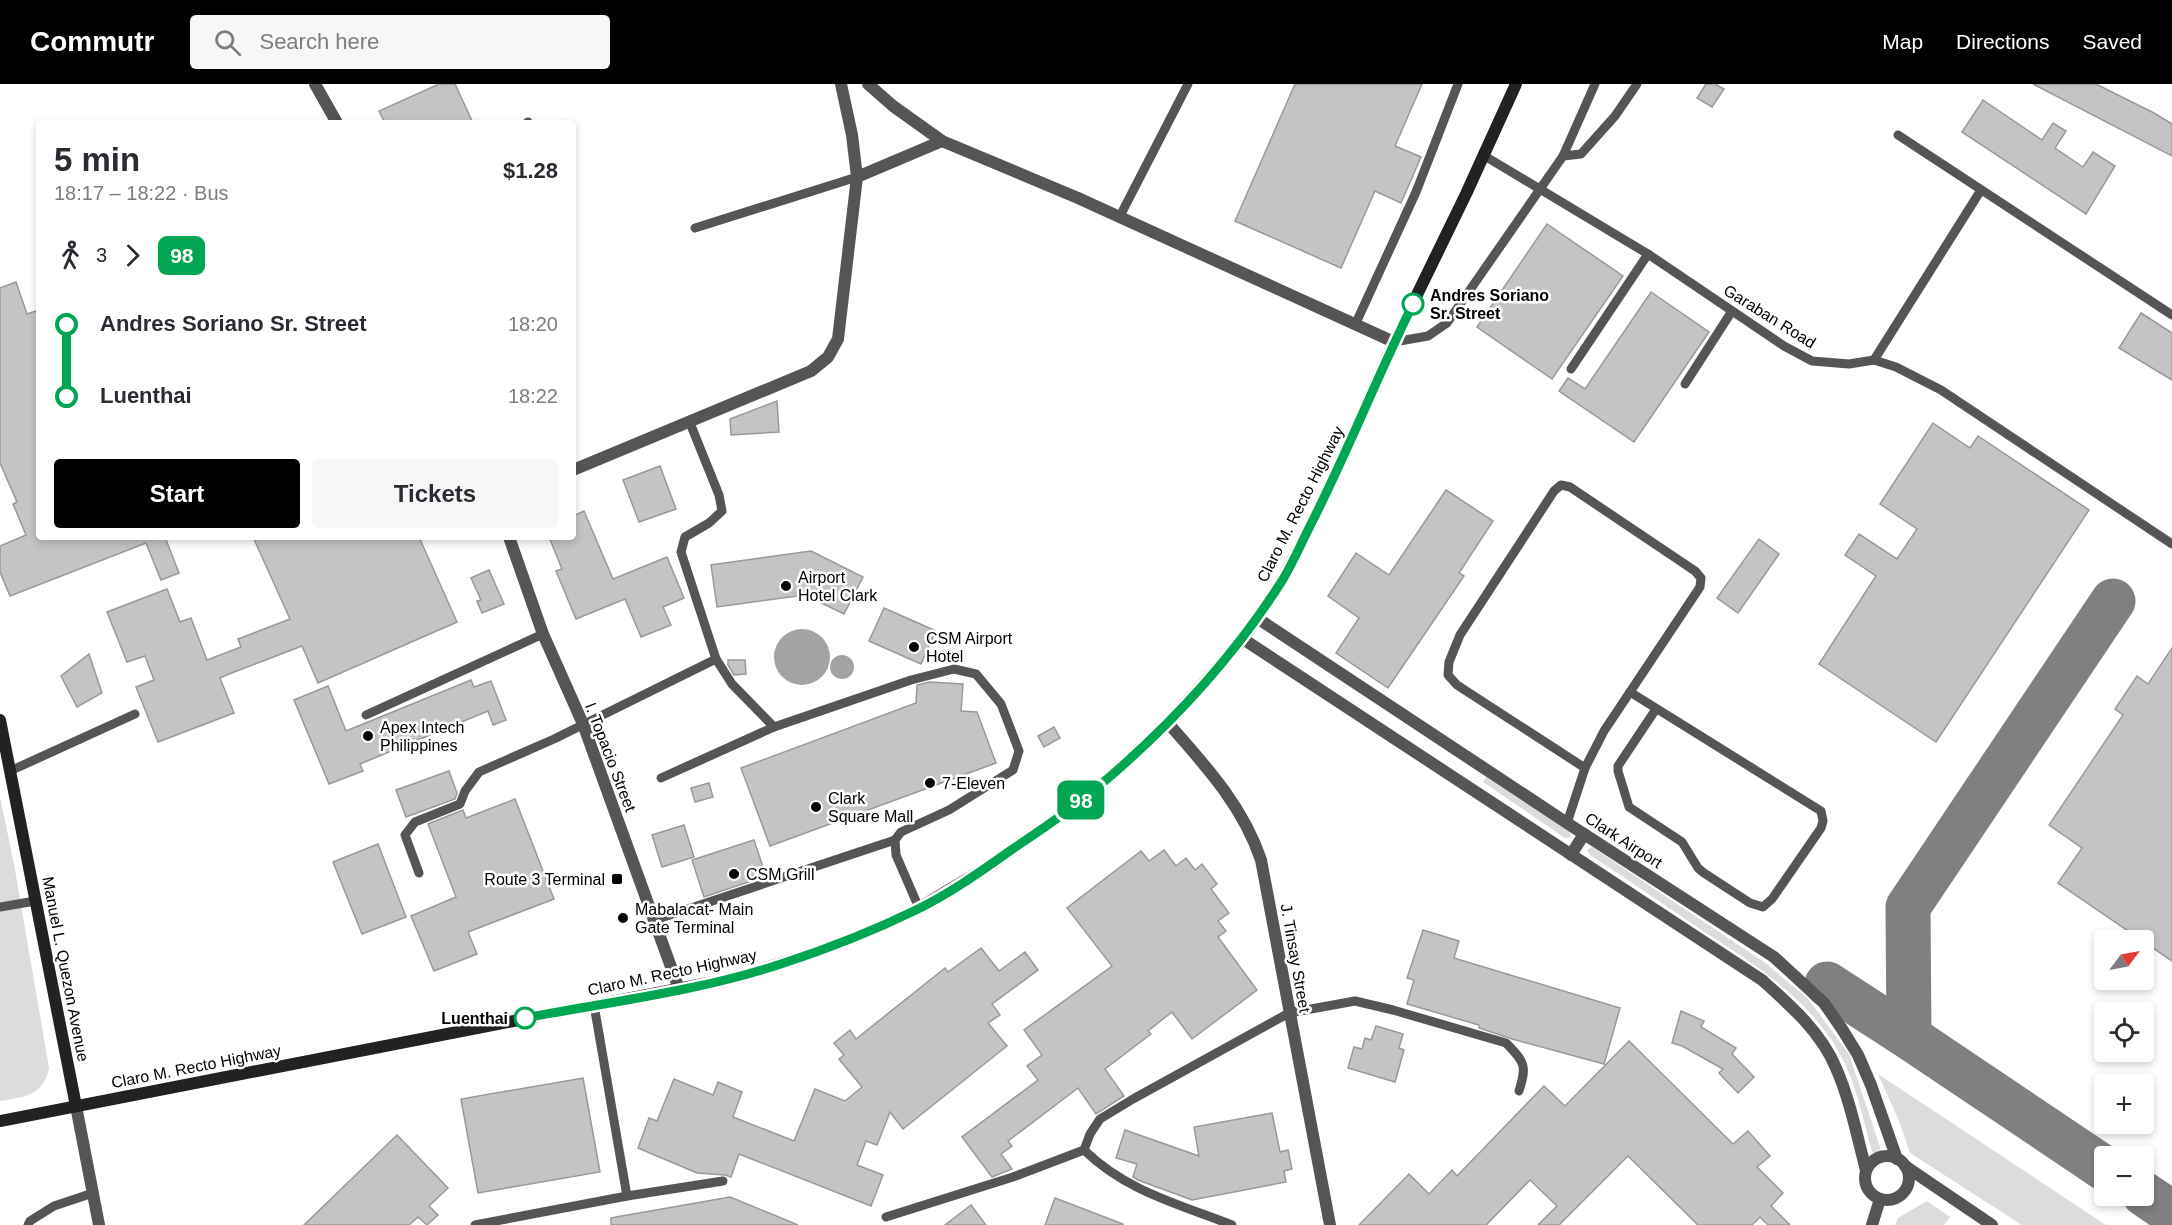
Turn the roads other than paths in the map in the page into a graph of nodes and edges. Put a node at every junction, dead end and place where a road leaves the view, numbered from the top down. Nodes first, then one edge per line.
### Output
1 (315, 84) edge
2 (841, 84) edge
3 (868, 84) edge
4 (1188, 84) edge
5 (1458, 84) edge
6 (1516, 84) edge
7 (1595, 84) edge
8 (1637, 84) edge
9 (335, 120) edge
10 (1898, 135) dead end
11 (942, 141) junction
12 (1483, 155) junction
13 (1563, 156) junction
14 (857, 177) junction
15 (1541, 188) junction
16 (1981, 190) junction
17 (1119, 218) junction
18 (695, 228) dead end
19 (1648, 254) junction
20 (1732, 311) junction
21 (2172, 315) edge
22 (1355, 325) junction
23 (1394, 342) junction
24 (1874, 360) junction
25 (1571, 369) dead end
26 (1685, 384) dead end
27 (690, 423) junction
28 (576, 469) edge
29 (510, 540) edge
30 (2172, 544) edge
31 (1257, 618) junction
32 (543, 634) junction
33 (1243, 639) junction
34 (716, 658) junction
35 (1630, 692) junction
36 (1656, 709) junction
37 (135, 714) dead end
38 (366, 715) dead end
39 (0, 720) edge
40 (1168, 723) junction
41 (583, 724) junction
42 (774, 727) junction
43 (1585, 768) junction
44 (10, 771) junction
45 (661, 778) dead end
46 (1567, 823) junction
47 (1584, 834) junction
48 (895, 840) junction
49 (1571, 855) junction
50 (419, 873) dead end
51 (35, 901) junction
52 (0, 907) edge
53 (919, 908) junction
54 (655, 920) junction
55 (679, 989) junction
56 (594, 1005) junction
57 (1289, 1013) junction
58 (1519, 1091) dead end
59 (76, 1106) junction
60 (0, 1121) edge
61 (1084, 1150) junction
62 (1901, 1162) junction
63 (1866, 1170) junction
64 (723, 1181) dead end
65 (93, 1193) junction
66 (627, 1196) junction
67 (1880, 1199) junction
68 (886, 1217) dead end
69 (28, 1225) edge
70 (99, 1225) edge
71 (475, 1225) edge
72 (1232, 1225) edge
73 (1330, 1225) edge
74 (1872, 1225) edge
75 (1992, 1225) edge

1 - 9 street
2 - 14 street
3 - 11 street
4 - 17 lane
5 - 22 lane
6 - 12 main road, Claro M. Recto Highway
7 - 13 lane
8 - 13 lane
10 - 16 lane
11 - 14 street
11 - 17 street
12 - 15 lane, Garaban Road
12 - 23 main road, Claro M. Recto Highway
13 - 15 lane
14 - 18 lane
14 - 27 street
15 - 19 lane, Garaban Road
15 - 23 lane
16 - 21 lane
16 - 24 lane
17 - 22 street
19 - 20 lane, Garaban Road
19 - 25 lane
20 - 24 lane, Garaban Road
20 - 26 lane
22 - 23 street
23 - 31 main road, Claro M. Recto Highway
24 - 30 lane, Garaban Road
27 - 28 street
27 - 34 lane
29 - 32 street, I. Topacio Street
31 - 33 main road, Claro M. Recto Highway
31 - 46 street, Clark Airport
32 - 38 lane
32 - 41 street, I. Topacio Street
33 - 40 main road, Claro M. Recto Highway
33 - 49 street
34 - 41 lane
34 - 42 lane
35 - 36 lane
35 - 43 lane
35 - 43 lane
36 - 36 lane
37 - 44 lane
39 - 44 main road, Manuel L. Quezon Avenue
40 - 53 main road, Claro M. Recto Highway
40 - 57 street, J. Tinsay Street
41 - 50 lane
41 - 54 street, I. Topacio Street
42 - 45 lane
42 - 48 lane
43 - 46 lane
44 - 51 main road, Manuel L. Quezon Avenue
46 - 47 street, Clark Airport
47 - 49 street
47 - 62 street, Clark Airport
48 - 53 lane
48 - 54 lane
49 - 63 street
51 - 52 lane
51 - 59 main road, Manuel L. Quezon Avenue
53 - 55 main road, Claro M. Recto Highway
54 - 55 street, I. Topacio Street
55 - 56 main road, Claro M. Recto Highway
56 - 59 main road, Claro M. Recto Highway
56 - 66 lane
57 - 58 lane
57 - 61 lane
57 - 73 street, J. Tinsay Street
59 - 60 main road, Claro M. Recto Highway
59 - 65 street, Manuel L. Quezon Avenue
61 - 68 lane
61 - 72 lane
62 - 63 street
62 - 67 street
62 - 75 street
63 - 67 street
64 - 66 lane
65 - 69 lane
65 - 70 street, Manuel L. Quezon Avenue
66 - 71 lane
67 - 74 street

